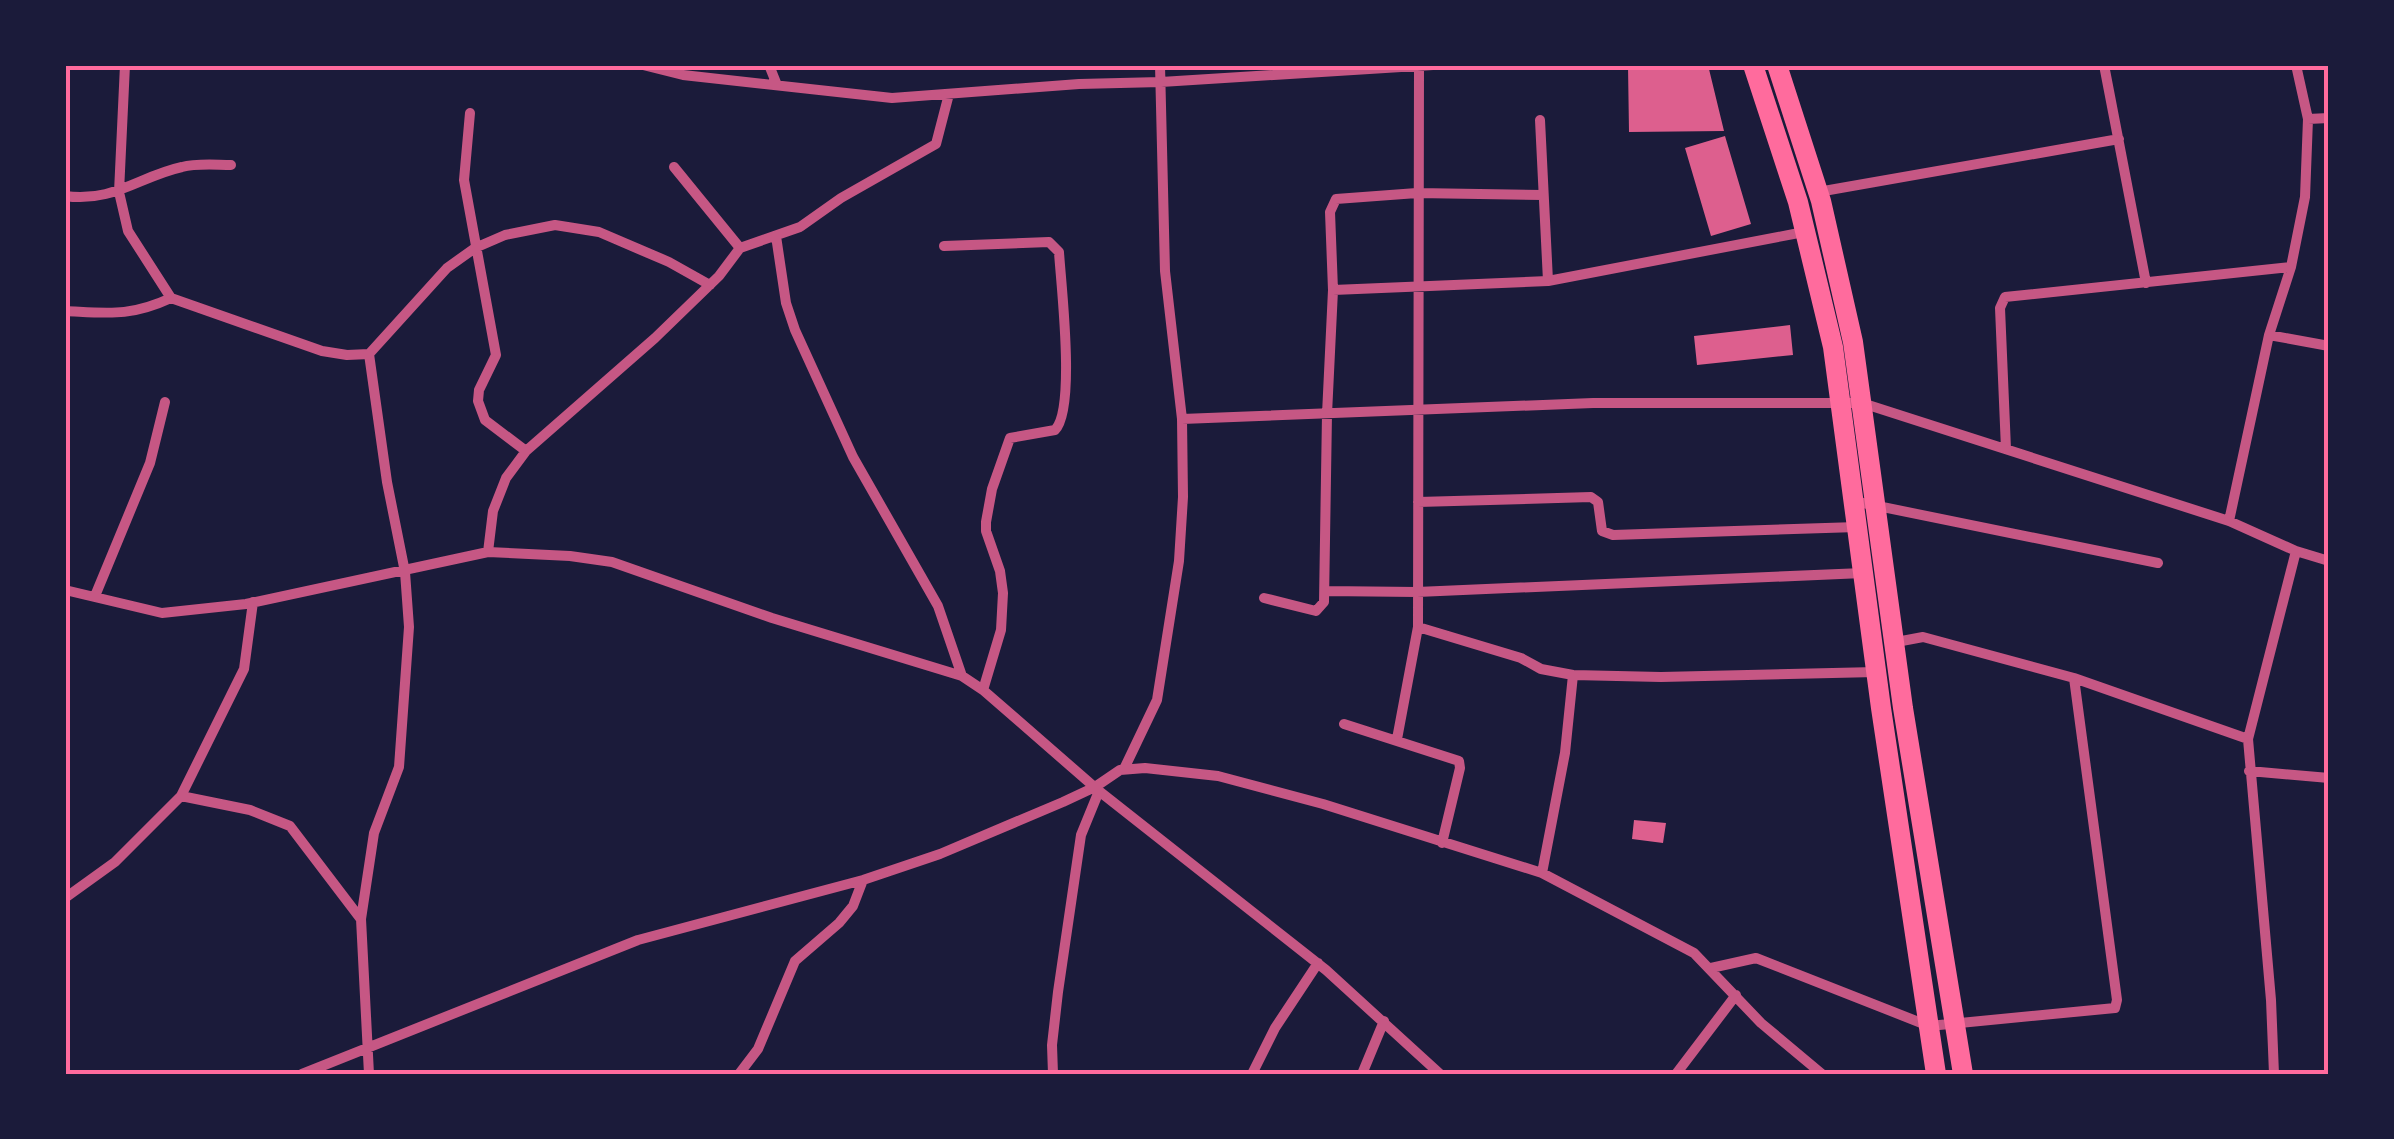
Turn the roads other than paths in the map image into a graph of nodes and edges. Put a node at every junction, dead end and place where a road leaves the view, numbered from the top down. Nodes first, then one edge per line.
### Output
1 (125, 65) edge
2 (643, 65) edge
3 (770, 65) edge
4 (1160, 65) edge
5 (1433, 65) edge
6 (1754, 65) edge
7 (1777, 65) edge
8 (2104, 65) edge
9 (2296, 65) edge
10 (1419, 66) edge
11 (1161, 82) junction
12 (776, 85) junction
13 (949, 94) junction
14 (470, 113) dead end
15 (2329, 118) edge
16 (2308, 119) junction
17 (1540, 120) dead end
18 (2119, 139) junction
19 (231, 165) dead end
20 (674, 167) dead end
21 (119, 192) junction
22 (1818, 192) junction
23 (1417, 193) junction
24 (1543, 195) junction
25 (65, 196) edge
26 (1806, 232) junction
27 (776, 236) junction
28 (944, 246) dead end
29 (476, 248) junction
30 (740, 248) junction
31 (2291, 267) junction
32 (1548, 281) junction
33 (2146, 282) junction
34 (710, 285) junction
35 (1416, 286) junction
36 (1333, 290) junction
37 (170, 298) junction
38 (65, 311) edge
39 (2269, 336) junction
40 (2329, 346) edge
41 (369, 354) junction
42 (1840, 401) junction
43 (166, 402) dead end
44 (1862, 403) junction
45 (1416, 412) junction
46 (1327, 414) junction
47 (1182, 419) junction
48 (2006, 449) junction
49 (526, 451) junction
50 (1853, 501) junction
51 (1418, 502) junction
52 (1876, 503) junction
53 (2229, 521) junction
54 (1856, 526) junction
55 (2296, 551) junction
56 (488, 552) junction
57 (2329, 561) edge
58 (2158, 564) dead end
59 (405, 572) junction
60 (1863, 574) junction
61 (65, 590) edge
62 (1325, 591) junction
63 (1417, 592) junction
64 (95, 596) junction
65 (1264, 598) dead end
66 (253, 602) junction
67 (1418, 627) junction
68 (1894, 642) junction
69 (1872, 648) junction
70 (1876, 672) junction
71 (1573, 675) junction
72 (962, 676) junction
73 (2074, 678) junction
74 (983, 690) junction
75 (1344, 724) dead end
76 (1397, 739) junction
77 (2248, 740) junction
78 (1124, 768) junction
79 (2249, 771) junction
80 (2329, 778) edge
81 (1097, 789) junction
82 (181, 796) junction
83 (1442, 843) junction
84 (1542, 874) junction
85 (863, 880) junction
86 (65, 898) edge
87 (361, 919) junction
88 (1318, 964) junction
89 (1711, 968) junction
90 (1736, 995) junction
91 (1384, 1021) junction
92 (1954, 1023) junction
93 (1929, 1026) junction
94 (368, 1047) junction
95 (302, 1074) edge
96 (369, 1074) edge
97 (739, 1074) edge
98 (1053, 1074) edge
99 (1252, 1074) edge
100 (1362, 1074) edge
101 (1440, 1074) edge
102 (1676, 1074) edge
103 (1822, 1074) edge
104 (1936, 1074) edge
105 (1963, 1074) edge
106 (2274, 1074) edge

1 - 21 street
2 - 12 street
3 - 12 street
4 - 11 street
5 - 10 street
6 - 26 highway
7 - 22 highway
8 - 18 street
9 - 16 street
10 - 11 street
10 - 23 street
11 - 13 street
11 - 47 street
12 - 13 street
13 - 27 street
14 - 29 street
15 - 16 street
16 - 31 street
17 - 24 street
18 - 22 street
18 - 33 street
19 - 21 street
20 - 30 street
21 - 25 street
21 - 37 street
22 - 44 highway
23 - 24 street
23 - 35 street
23 - 36 street
24 - 32 street
26 - 32 street
26 - 42 highway
27 - 30 street
27 - 72 street
28 - 74 street
29 - 34 street
29 - 41 street
29 - 49 street
30 - 34 street
31 - 33 street
31 - 39 street
32 - 35 street
33 - 48 street
34 - 49 street
35 - 36 street
35 - 45 street
36 - 46 street
37 - 38 street
37 - 41 street
39 - 40 street
39 - 53 street
41 - 59 street
42 - 44 street
42 - 45 street
42 - 50 highway
43 - 64 street
44 - 48 street
44 - 52 highway
45 - 46 street
45 - 51 street
46 - 47 street
46 - 62 street
47 - 78 street
48 - 53 street
49 - 56 street
50 - 52 street
50 - 54 highway
51 - 54 street
51 - 63 street
52 - 58 street
52 - 68 highway
53 - 55 street
54 - 60 highway
55 - 57 street
55 - 77 street
56 - 59 street
56 - 72 street
59 - 66 street
59 - 87 street
60 - 63 street
60 - 69 highway
61 - 64 street
62 - 63 street
62 - 65 street
63 - 67 street
64 - 66 street
66 - 82 street
67 - 71 street
67 - 76 street
68 - 69 street
68 - 73 street
68 - 92 highway
69 - 70 highway
70 - 71 street
70 - 93 highway
71 - 84 street
72 - 74 street
73 - 77 street
73 - 92 street
74 - 81 street
75 - 76 street
76 - 83 street
77 - 79 street
78 - 81 street
78 - 83 street
79 - 80 street
79 - 106 street
81 - 85 street
81 - 88 street
81 - 98 street
82 - 86 street
82 - 87 street
83 - 84 street
84 - 89 street
85 - 94 street
85 - 97 street
87 - 94 street
88 - 91 street
88 - 99 street
89 - 90 street
89 - 93 street
90 - 102 street
90 - 103 street
91 - 100 street
91 - 101 street
92 - 93 street
92 - 105 highway
93 - 104 highway
94 - 95 street
94 - 96 street

